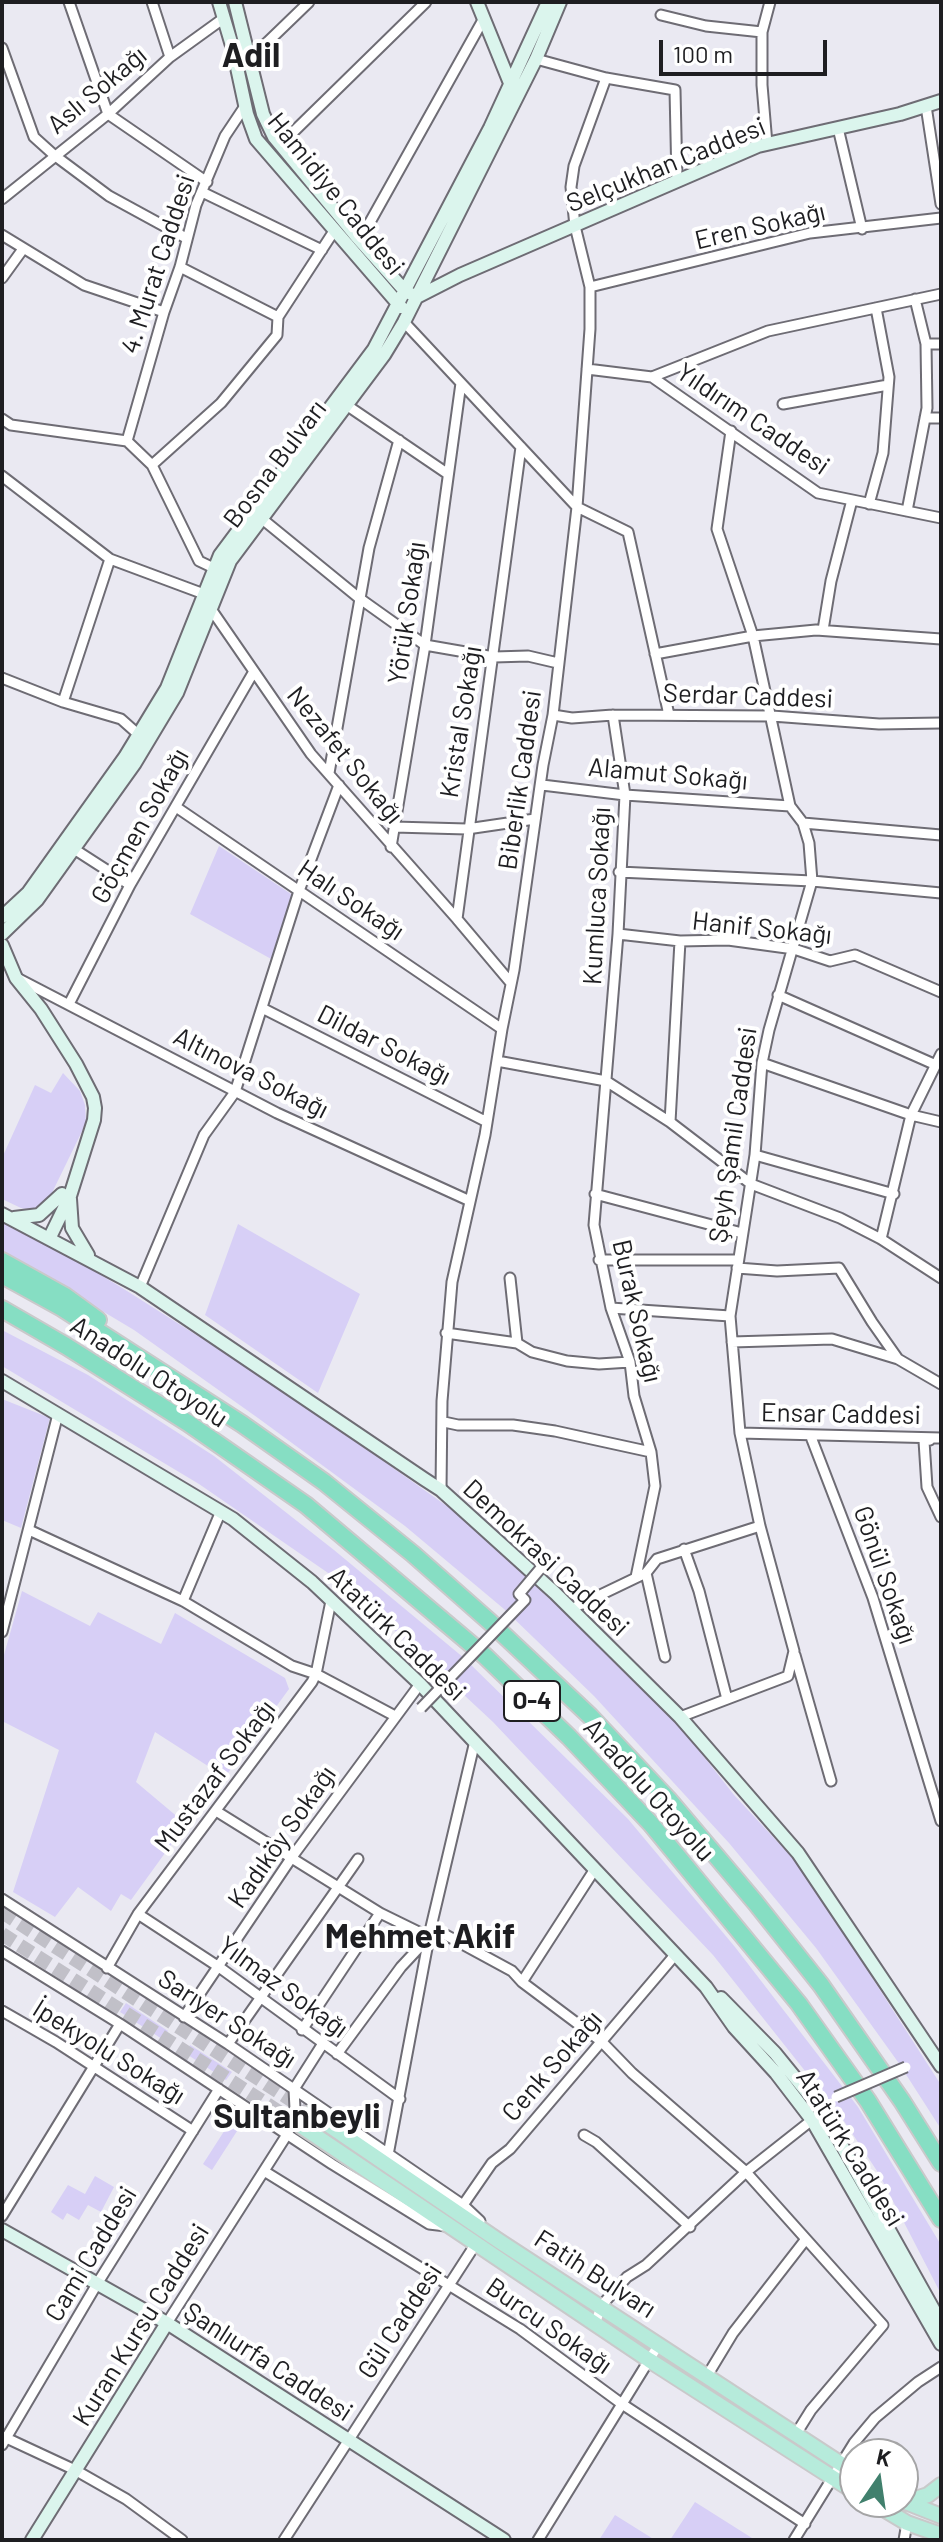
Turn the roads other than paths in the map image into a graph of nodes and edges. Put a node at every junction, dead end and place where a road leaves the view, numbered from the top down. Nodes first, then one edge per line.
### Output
1 (69, 2) edge
2 (152, 2) edge
3 (219, 2) edge
4 (235, 2) edge
5 (309, 2) edge
6 (426, 2) edge
7 (477, 2) edge
8 (548, 2) edge
9 (560, 2) edge
10 (770, 2) edge
11 (661, 15) dead end
12 (224, 18) junction
13 (483, 20) junction
14 (762, 32) junction
15 (2, 48) edge
16 (170, 57) junction
17 (250, 59) junction
18 (536, 59) junction
19 (239, 78) junction
20 (606, 78) junction
21 (510, 85) junction
22 (515, 99) junction
23 (941, 101) edge
24 (245, 106) junction
25 (926, 106) junction
26 (108, 114) junction
27 (838, 128) junction
28 (767, 144) junction
29 (280, 145) junction
30 (54, 155) junction
31 (677, 181) junction
32 (207, 182) junction
33 (202, 192) junction
34 (2, 199) edge
35 (941, 204) edge
36 (941, 218) edge
37 (575, 226) junction
38 (862, 229) junction
39 (334, 231) junction
40 (2, 235) edge
41 (186, 238) junction
42 (360, 240) junction
43 (23, 249) junction
44 (322, 250) junction
45 (180, 267) junction
46 (2, 278) edge
47 (590, 287) junction
48 (411, 294) junction
49 (941, 294) edge
50 (915, 299) junction
51 (397, 305) junction
52 (876, 308) junction
53 (164, 312) junction
54 (278, 317) junction
55 (407, 317) junction
56 (926, 344) junction
57 (941, 344) edge
58 (587, 369) junction
59 (652, 377) junction
60 (461, 383) junction
61 (888, 385) junction
62 (342, 401) junction
63 (783, 404) dead end
64 (925, 418) junction
65 (941, 418) edge
66 (3, 421) edge
67 (731, 431) junction
68 (399, 440) junction
69 (127, 441) junction
70 (521, 447) junction
71 (152, 465) junction
72 (448, 474) junction
73 (2, 476) edge
74 (852, 500) junction
75 (869, 504) junction
76 (577, 507) junction
77 (907, 511) junction
78 (261, 518) junction
79 (941, 518) edge
80 (110, 559) junction
81 (220, 572) junction
82 (204, 594) junction
83 (359, 598) junction
84 (211, 609) junction
85 (823, 630) junction
86 (753, 636) junction
87 (941, 639) edge
88 (425, 645) junction
89 (655, 654) junction
90 (494, 657) junction
91 (558, 663) junction
92 (253, 673) junction
93 (2, 678) edge
94 (63, 702) junction
95 (553, 715) junction
96 (613, 715) junction
97 (669, 715) junction
98 (772, 716) junction
99 (941, 723) edge
100 (139, 735) junction
101 (329, 773) junction
102 (339, 785) junction
103 (542, 785) junction
104 (625, 795) junction
105 (790, 806) junction
106 (176, 807) junction
107 (535, 819) junction
108 (803, 823) junction
109 (394, 827) junction
110 (467, 829) junction
111 (941, 835) edge
112 (391, 847) junction
113 (74, 849) junction
114 (619, 872) junction
115 (812, 881) junction
116 (130, 885) junction
117 (299, 891) junction
118 (941, 893) edge
119 (2, 917) edge
120 (457, 919) junction
121 (2, 934) edge
122 (618, 934) junction
123 (680, 941) junction
124 (2, 945) edge
125 (794, 949) junction
126 (2, 973) edge
127 (16, 978) junction
128 (511, 983) junction
129 (941, 992) edge
130 (778, 995) junction
131 (69, 1004) junction
132 (262, 1008) junction
133 (502, 1029) junction
134 (941, 1054) edge
135 (497, 1061) junction
136 (762, 1063) junction
137 (936, 1065) junction
138 (606, 1081) junction
139 (235, 1092) junction
140 (911, 1115) junction
141 (487, 1122) junction
142 (670, 1122) junction
143 (941, 1122) edge
144 (755, 1155) junction
145 (751, 1184) junction
146 (595, 1194) junction
147 (894, 1194) junction
148 (66, 1195) junction
149 (470, 1201) junction
150 (7, 1216) edge
151 (742, 1233) junction
152 (47, 1236) junction
153 (881, 1239) junction
154 (599, 1260) junction
155 (2, 1261) edge
156 (93, 1261) junction
157 (737, 1264) junction
158 (2, 1275) edge
159 (510, 1278) dead end
160 (941, 1278) edge
161 (140, 1287) junction
162 (611, 1308) junction
163 (2, 1309) edge
164 (2, 1316) edge
165 (730, 1316) junction
166 (446, 1333) junction
167 (732, 1342) junction
168 (517, 1343) junction
169 (66, 1346) junction
170 (898, 1359) junction
171 (630, 1362) junction
172 (2, 1381) edge
173 (941, 1384) edge
174 (58, 1414) junction
175 (444, 1422) junction
176 (242, 1424) junction
177 (740, 1433) junction
178 (811, 1437) junction
179 (941, 1438) edge
180 (651, 1452) junction
181 (441, 1490) junction
182 (221, 1511) junction
183 (941, 1517) edge
184 (760, 1526) junction
185 (29, 1530) junction
186 (684, 1549) junction
187 (546, 1562) dead end
188 (641, 1575) junction
189 (183, 1601) junction
190 (331, 1601) junction
191 (571, 1609) junction
192 (2, 1632) edge
193 (794, 1651) junction
194 (665, 1657) dead end
195 (316, 1674) junction
196 (420, 1684) junction
197 (727, 1699) junction
198 (421, 1708) dead end
199 (395, 1716) junction
200 (680, 1717) junction
201 (475, 1741) junction
202 (831, 1781) dead end
203 (216, 1811) junction
204 (941, 1821) edge
205 (292, 1857) junction
206 (358, 1859) dead end
207 (595, 1869) junction
208 (340, 1886) junction
209 (2, 1899) edge
210 (380, 1913) junction
211 (138, 1914) junction
212 (430, 1932) junction
213 (2, 1951) edge
214 (675, 1955) junction
215 (219, 1967) junction
216 (107, 1968) junction
217 (522, 1982) junction
218 (259, 1998) junction
219 (2, 2011) edge
220 (184, 2017) junction
221 (120, 2024) junction
222 (302, 2030) junction
223 (602, 2042) junction
224 (228, 2044) junction
225 (322, 2045) junction
226 (337, 2054) junction
227 (94, 2066) junction
228 (941, 2066) edge
229 (906, 2067) dead end
230 (219, 2089) junction
231 (294, 2089) junction
232 (836, 2097) dead end
233 (400, 2099) junction
234 (311, 2113) tunnel mouth
235 (817, 2116) junction
236 (294, 2130) junction
237 (193, 2131) junction
238 (584, 2135) dead end
239 (388, 2155) junction
240 (941, 2163) edge
241 (264, 2171) junction
242 (746, 2172) junction
243 (463, 2205) junction
244 (2, 2216) edge
245 (941, 2219) edge
246 (690, 2227) junction
247 (2, 2230) edge
248 (806, 2239) junction
249 (499, 2241) junction
250 (475, 2245) junction
251 (97, 2284) junction
252 (449, 2285) junction
253 (601, 2306) junction
254 (167, 2323) junction
255 (941, 2323) edge
256 (595, 2325) junction
257 (659, 2344) junction
258 (941, 2344) edge
259 (649, 2360) junction
260 (941, 2367) edge
261 (707, 2376) junction
262 (622, 2404) junction
263 (796, 2434) junction
264 (858, 2438) edge
265 (4, 2439) edge
266 (350, 2441) junction
267 (839, 2462) edge
268 (75, 2470) junction
269 (839, 2476) edge
270 (834, 2479) junction
271 (839, 2482) edge
272 (941, 2485) edge
273 (919, 2498) edge
274 (919, 2508) edge
275 (941, 2516) edge
276 (899, 2518) edge
277 (907, 2523) junction
278 (805, 2524) junction
279 (930, 2536) edge
280 (32, 2540) edge
281 (182, 2540) edge
282 (284, 2540) edge
283 (504, 2540) edge
284 (538, 2540) edge
285 (794, 2540) edge
286 (904, 2540) edge

1 - 26 street
2 - 16 street
3 - 12 street, Hamidiye Caddesi
4 - 17 street, Hamidiye Caddesi
5 - 17 street
6 - 29 street
7 - 13 street
8 - 21 street, Bosna Bulvarı
9 - 18 street, Bosna Bulvarı
10 - 14 street
11 - 14 street
12 - 16 street, Aslı Sokağı
12 - 19 street, Hamidiye Caddesi
13 - 21 street
13 - 42 street
14 - 28 street
15 - 30 street
16 - 26 street, Aslı Sokağı
17 - 19 street
17 - 29 street, Hamidiye Caddesi
18 - 20 street
18 - 22 street, Bosna Bulvarı
19 - 24 street, Hamidiye Caddesi
20 - 31 street
20 - 37 street, Biberlik Caddesi
21 - 22 street
21 - 48 street, Bosna Bulvarı
22 - 48 street, Bosna Bulvarı
23 - 25 street, Selçukhan Caddesi
24 - 32 street, 4. Murat Caddesi
24 - 39 street, Hamidiye Caddesi
25 - 27 street, Selçukhan Caddesi
25 - 35 street
26 - 30 street, Aslı Sokağı
26 - 32 street
27 - 28 street, Selçukhan Caddesi
27 - 38 street
28 - 31 street, Selçukhan Caddesi
29 - 42 street, Hamidiye Caddesi
30 - 34 street, Aslı Sokağı
30 - 41 street
31 - 37 street, Selçukhan Caddesi
32 - 33 street, 4. Murat Caddesi
33 - 41 street, 4. Murat Caddesi
33 - 44 street
36 - 38 street, Eren Sokağı
37 - 47 street, Biberlik Caddesi
37 - 48 street, Selçukhan Caddesi
38 - 47 street, Eren Sokağı
39 - 44 street
39 - 51 street, Hamidiye Caddesi
40 - 43 street
41 - 45 street, 4. Murat Caddesi
42 - 48 street, Hamidiye Caddesi
43 - 46 street
43 - 53 street
44 - 54 street
45 - 53 street, 4. Murat Caddesi
45 - 54 street
47 - 58 street, Biberlik Caddesi
48 - 51 street, Bosna Bulvarı
48 - 55 street, Bosna Bulvarı
49 - 50 street
50 - 52 street
50 - 56 street
51 - 55 street, Hamidiye Caddesi
51 - 62 street, Bosna Bulvarı
52 - 59 street
52 - 61 street
53 - 69 street, 4. Murat Caddesi
54 - 71 street
55 - 60 street
55 - 62 street, Bosna Bulvarı
56 - 57 street
56 - 64 street
58 - 59 street, Yıldırım Caddesi
58 - 76 street, Biberlik Caddesi
59 - 67 street, Yıldırım Caddesi
60 - 70 street
60 - 72 street, Yörük Sokağı
61 - 63 street
61 - 75 street
62 - 68 street
62 - 78 street, Bosna Bulvarı
62 - 81 street, Bosna Bulvarı
64 - 65 street
64 - 77 street
66 - 69 street
67 - 74 street, Yıldırım Caddesi
67 - 86 street, Şeyh Şamil Caddesi
68 - 72 street
68 - 83 street
69 - 71 street
70 - 76 street
70 - 90 street, Kristal Sokağı
71 - 81 street
72 - 88 street, Yörük Sokağı
73 - 80 street
74 - 75 street, Yıldırım Caddesi
74 - 85 street
75 - 77 street, Yıldırım Caddesi
76 - 89 street
76 - 91 street, Biberlik Caddesi
77 - 79 street, Yıldırım Caddesi
78 - 81 street, Bosna Bulvarı
78 - 83 street
80 - 82 street
80 - 94 street
81 - 82 street, Bosna Bulvarı
81 - 84 street, Bosna Bulvarı
82 - 100 street, Bosna Bulvarı
83 - 88 street
83 - 101 street
84 - 92 street, Nezafet Sokağı
84 - 113 street, Bosna Bulvarı
85 - 86 street
85 - 87 street
86 - 89 street
86 - 98 street, Şeyh Şamil Caddesi
88 - 90 street
88 - 109 street, Yörük Sokağı
89 - 97 street
90 - 91 street
90 - 110 street, Kristal Sokağı
91 - 95 street, Biberlik Caddesi
92 - 101 street, Nezafet Sokağı
92 - 106 street, Göçmen Sokağı
93 - 94 street
94 - 100 street
95 - 96 street, Serdar Caddesi
95 - 103 street, Biberlik Caddesi
96 - 97 street, Serdar Caddesi
96 - 104 street, Kumluca Sokağı
97 - 98 street, Serdar Caddesi
98 - 99 street, Serdar Caddesi
98 - 105 street, Şeyh Şamil Caddesi
100 - 119 street, Bosna Bulvarı
101 - 102 street, Nezafet Sokağı
102 - 112 street, Nezafet Sokağı
102 - 117 street
103 - 104 street, Alamut Sokağı
103 - 107 street, Biberlik Caddesi
104 - 105 street, Alamut Sokağı
104 - 114 street, Kumluca Sokağı
105 - 108 street, Şeyh Şamil Caddesi
106 - 116 street, Göçmen Sokağı
106 - 117 street, Halı Sokağı
107 - 110 street
107 - 128 street, Biberlik Caddesi
108 - 111 street
108 - 115 street, Şeyh Şamil Caddesi
109 - 110 street
109 - 112 street, Yörük Sokağı
110 - 120 street, Kristal Sokağı
112 - 120 street, Nezafet Sokağı
113 - 116 street
113 - 121 street, Bosna Bulvarı
114 - 115 street
114 - 122 street, Kumluca Sokağı
115 - 118 street
115 - 125 street, Şeyh Şamil Caddesi
116 - 131 street, Göçmen Sokağı
117 - 132 street
117 - 133 street, Halı Sokağı
120 - 128 street
122 - 123 street, Hanif Sokağı
122 - 138 street, Kumluca Sokağı
123 - 125 street, Hanif Sokağı
123 - 142 street
124 - 127 street
125 - 129 street, Hanif Sokağı
125 - 130 street, Şeyh Şamil Caddesi
126 - 127 street, Altınova Sokağı
127 - 131 street, Altınova Sokağı
127 - 148 street
128 - 133 street, Biberlik Caddesi
130 - 136 street, Şeyh Şamil Caddesi
130 - 137 street
131 - 139 street, Altınova Sokağı
132 - 139 street
132 - 141 street, Dildar Sokağı
133 - 135 street, Biberlik Caddesi
134 - 137 street
135 - 138 street
135 - 141 street, Biberlik Caddesi
136 - 140 street
136 - 144 street, Şeyh Şamil Caddesi
137 - 140 street
138 - 142 street
138 - 146 street, Burak Sokağı
139 - 149 street, Altınova Sokağı
139 - 161 street
140 - 143 street
140 - 147 street
141 - 149 street, Biberlik Caddesi
142 - 145 street
144 - 145 street, Şeyh Şamil Caddesi
144 - 147 street
145 - 151 street, Şeyh Şamil Caddesi
145 - 153 street
146 - 151 street
146 - 154 street, Burak Sokağı
147 - 153 street
148 - 150 street
148 - 152 street
148 - 156 street
149 - 166 street, Biberlik Caddesi
150 - 152 street, Demokrasi Caddesi
151 - 157 street, Şeyh Şamil Caddesi
152 - 156 street, Demokrasi Caddesi
153 - 160 street
154 - 157 street
154 - 162 street, Burak Sokağı
155 - 176 highway
156 - 161 street, Demokrasi Caddesi
157 - 165 street, Şeyh Şamil Caddesi
157 - 170 street
158 - 176 highway, Anadolu Otoyolu / O-4
159 - 168 street
161 - 181 street, Demokrasi Caddesi
162 - 165 street
162 - 171 street, Burak Sokağı
163 - 169 highway, Anadolu Otoyolu / O-4
164 - 169 highway
165 - 167 street, Şeyh Şamil Caddesi
166 - 168 street
166 - 175 street, Biberlik Caddesi
167 - 170 street
167 - 177 street, Şeyh Şamil Caddesi
168 - 171 street
169 - 245 highway, Anadolu Otoyolu / O-4
170 - 173 street
171 - 180 street, Burak Sokağı
172 - 174 street, Atatürk Caddesi
174 - 182 street, Atatürk Caddesi
174 - 185 street
175 - 180 street
175 - 181 street, Biberlik Caddesi
176 - 240 highway, Anadolu Otoyolu / O-4
177 - 178 street, Ensar Caddesi
177 - 184 street, Şeyh Şamil Caddesi
178 - 179 street, Ensar Caddesi
178 - 204 street, Gönül Sokağı
179 - 183 street
180 - 188 street, Burak Sokağı
181 - 191 street, Demokrasi Caddesi
182 - 189 street
182 - 190 street, Atatürk Caddesi
184 - 186 street
184 - 193 street, Şeyh Şamil Caddesi
185 - 189 street
185 - 192 street
186 - 188 street
186 - 197 street
187 - 198 street, bridge
188 - 191 street
188 - 194 street
189 - 195 street
190 - 195 street, Mustazaf Sokağı
190 - 196 street, Atatürk Caddesi
191 - 200 street, Demokrasi Caddesi
193 - 197 street
193 - 202 street
195 - 199 street
195 - 203 street, Mustazaf Sokağı
196 - 199 street, Kadıköy Sokağı
196 - 201 street, Atatürk Caddesi
197 - 200 street
199 - 205 street, Kadıköy Sokağı
200 - 228 street, Demokrasi Caddesi
201 - 207 street, Atatürk Caddesi
201 - 212 street
203 - 205 street
203 - 211 street, Mustazaf Sokağı
205 - 208 street
205 - 215 street, Kadıköy Sokağı
206 - 208 street
207 - 214 street, Atatürk Caddesi
207 - 217 street
208 - 210 street
208 - 218 street
209 - 216 street, Sarıyer Sokağı
210 - 212 street
210 - 222 street
211 - 215 street, Yılmaz Sokağı
211 - 216 street, Mustazaf Sokağı
212 - 217 street
212 - 226 street
212 - 233 street
213 - 221 street, Fatih Bulvarı
214 - 223 street, Cenk Sokağı
214 - 235 street, Atatürk Caddesi
215 - 218 street, Yılmaz Sokağı
215 - 220 street, Kadıköy Sokağı
216 - 220 street, Sarıyer Sokağı
217 - 223 street
218 - 222 street, Yılmaz Sokağı
218 - 224 street
219 - 227 street, İpekyolu Sokağı
220 - 224 street, Sarıyer Sokağı
221 - 227 street
221 - 230 street, Fatih Bulvarı
222 - 225 street, Yılmaz Sokağı
223 - 242 street
223 - 243 street, Cenk Sokağı
224 - 231 street, Sarıyer Sokağı
225 - 226 street, Yılmaz Sokağı
225 - 231 street
226 - 233 street, Yılmaz Sokağı
227 - 237 street, İpekyolu Sokağı
227 - 244 street
229 - 232 street, bridge
230 - 236 street, Fatih Bulvarı
230 - 237 street, Cami Caddesi
231 - 236 street
231 - 239 street, Sarıyer Sokağı
233 - 239 street
234 - 249 main road, Fatih Bulvarı
235 - 242 street
235 - 255 street, Atatürk Caddesi
235 - 258 street, Atatürk Caddesi
236 - 241 street, Kuran Kursu Caddesi
236 - 250 main road, Fatih Bulvarı
237 - 251 street, Cami Caddesi
238 - 246 street
239 - 243 street, Sarıyer Sokağı
241 - 252 street, Burcu Sokağı
241 - 254 street, Kuran Kursu Caddesi
242 - 246 street
242 - 248 street
243 - 249 street, Sarıyer Sokağı
246 - 253 street
247 - 251 street, Şanlıurfa Caddesi
248 - 261 street
248 - 263 street
249 - 253 main road, Fatih Bulvarı
250 - 252 street, Gül Caddesi
250 - 256 main road, Fatih Bulvarı
251 - 254 street, Şanlıurfa Caddesi
251 - 265 street, Cami Caddesi
252 - 262 street, Burcu Sokağı
252 - 266 street, Gül Caddesi
253 - 256 street
253 - 257 main road, Fatih Bulvarı
254 - 266 street, Şanlıurfa Caddesi
254 - 268 street, Kuran Kursu Caddesi
256 - 259 main road, Fatih Bulvarı
257 - 259 street
257 - 261 main road, Fatih Bulvarı
259 - 262 street
259 - 270 main road, Fatih Bulvarı
260 - 264 street
261 - 263 main road, Fatih Bulvarı
262 - 278 street, Burcu Sokağı
262 - 284 street
263 - 267 main road, Fatih Bulvarı
265 - 268 street
266 - 282 street, Gül Caddesi
266 - 283 street, Şanlıurfa Caddesi
268 - 280 street, Kuran Kursu Caddesi
268 - 281 street
269 - 270 street
270 - 271 main road, Fatih Bulvarı
270 - 278 street
272 - 273 main road
274 - 275 main road
276 - 277 main road
277 - 279 main road
277 - 286 street
278 - 285 street

